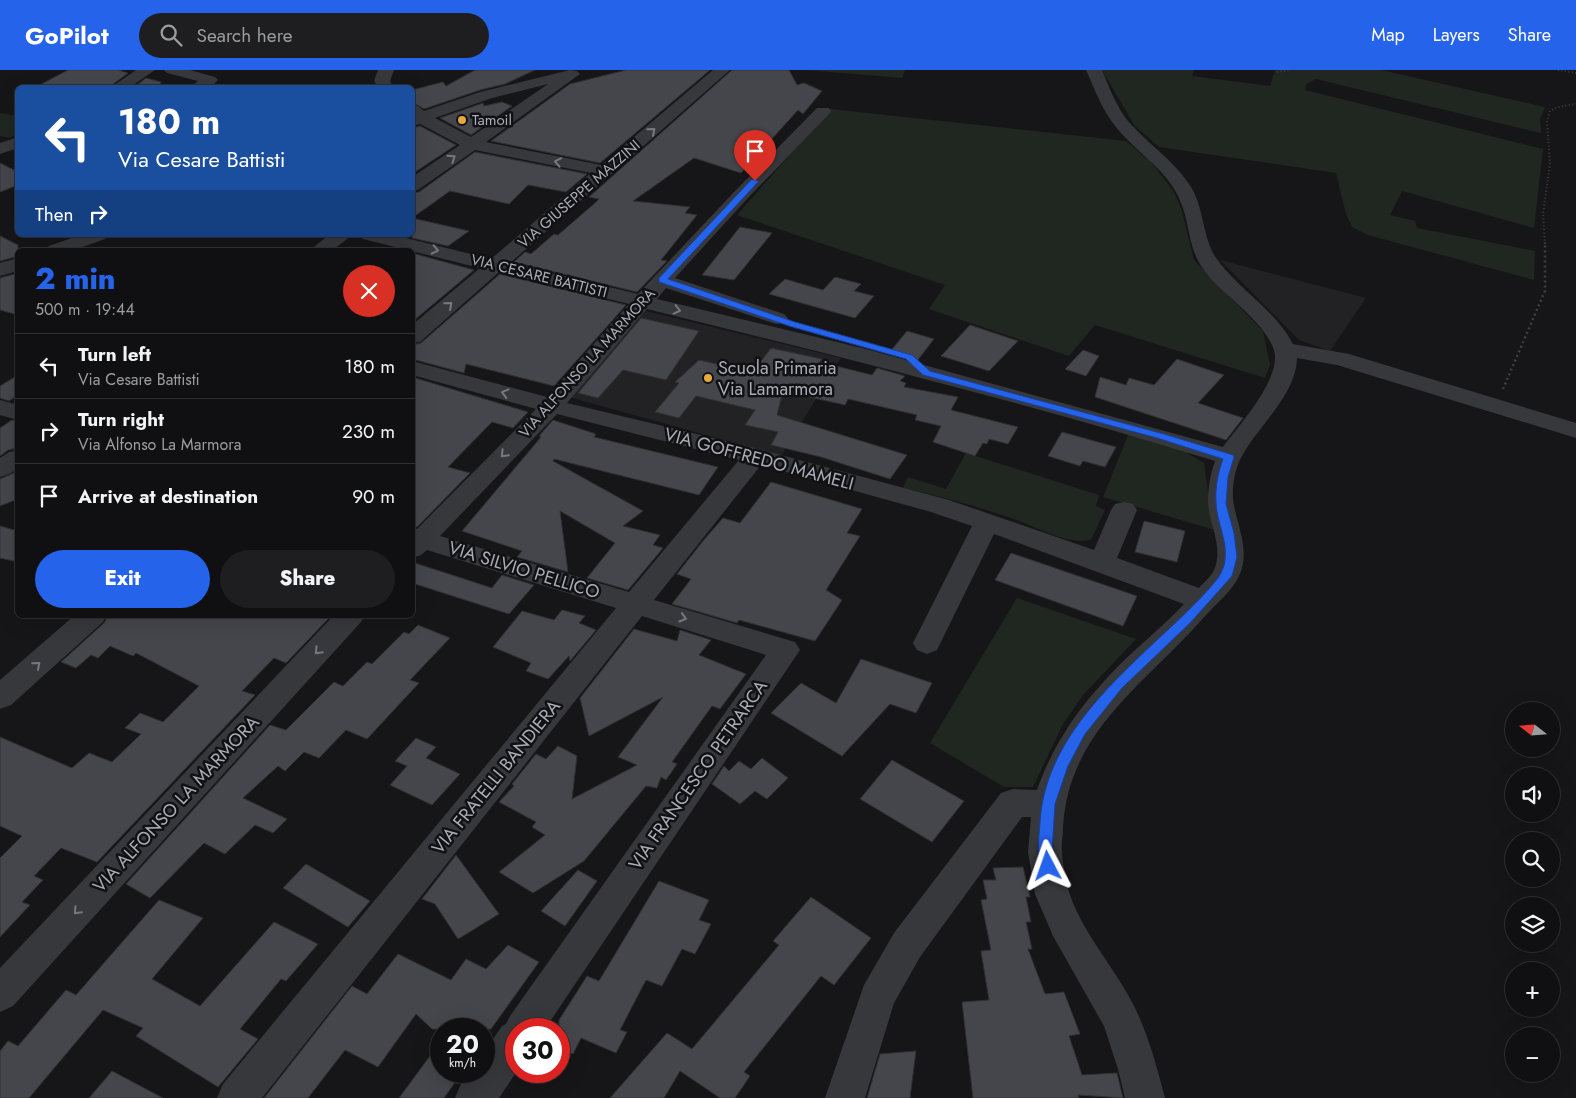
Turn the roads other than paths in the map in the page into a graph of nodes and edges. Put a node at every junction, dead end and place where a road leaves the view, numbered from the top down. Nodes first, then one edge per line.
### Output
1 (147, 70) edge
2 (172, 70) edge
3 (386, 70) edge
4 (722, 70) edge
5 (1094, 70) edge
6 (578, 71) edge
7 (123, 85) edge
8 (203, 85) edge
9 (385, 85) edge
10 (521, 94) junction
11 (482, 104) junction
12 (823, 111) dead end
13 (499, 112) junction
14 (416, 116) edge
15 (472, 117) junction
16 (471, 144) junction
17 (606, 171) junction
18 (415, 184) edge
19 (92, 237) edge
20 (339, 237) edge
21 (379, 237) edge
22 (62, 248) edge
23 (323, 248) edge
24 (0, 256) edge
25 (15, 262) edge
26 (15, 264) edge
27 (497, 264) junction
28 (0, 270) edge
29 (662, 280) junction
30 (642, 301) junction
31 (415, 334) edge
32 (858, 348) junction
33 (1285, 349) junction
34 (415, 369) edge
35 (552, 406) junction
36 (0, 407) edge
37 (15, 412) edge
38 (1576, 432) edge
39 (755, 456) junction
40 (1229, 457) junction
41 (15, 459) edge
42 (0, 469) edge
43 (1124, 510) dead end
44 (989, 523) junction
45 (416, 541) edge
46 (1102, 562) junction
47 (1203, 600) junction
48 (636, 604) junction
49 (90, 618) edge
50 (348, 618) edge
51 (927, 643) dead end
52 (0, 697) edge
53 (1048, 804) junction
54 (0, 994) edge
55 (531, 1018) edge
56 (505, 1054) edge
57 (237, 1098) edge
58 (475, 1098) edge
59 (845, 1098) edge
60 (1145, 1098) edge

1 - 7 street
2 - 8 street
3 - 9 street
17 -> 4 street, VIA GIUSEPPE MAZZINI
5 - 33 street
6 - 10 street
6 - 10 street
10 - 11 street
10 - 13 street
10 - 15 street
10 - 15 street
11 - 13 street
11 - 15 street
12 - 29 street, VIA ALFONSO LA MARMORA
13 - 15 street
14 - 15 street
14 - 16 street
15 - 16 street
17 -> 16 street
18 -> 16 street
17 - 27 street, VIA GIUSEPPE MAZZINI
19 - 22 street
20 - 23 street
21 -> 27 street, VIA CESARE BATTISTI
24 - 25 street
26 - 28 street
27 - 30 street, VIA CESARE BATTISTI
31 -> 27 street, VIA GIUSEPPE MAZZINI
29 - 30 street, VIA ALFONSO LA MARMORA
29 - 32 street, VIA CESARE BATTISTI
30 -> 32 street, VIA CESARE BATTISTI
30 - 35 street, VIA ALFONSO LA MARMORA
32 - 40 street, VIA CESARE BATTISTI
33 - 38 street
33 - 40 street
35 -> 34 street, VIA GOFFREDO MAMELI
35 - 39 street, VIA GOFFREDO MAMELI
35 -> 45 street, VIA ALFONSO LA MARMORA
36 - 37 street
39 - 44 street, VIA GOFFREDO MAMELI
39 - 48 street, VIA FRATELLI BANDIERA
40 - 47 street
41 - 42 street
43 - 46 street
44 - 46 street, VIA GOFFREDO MAMELI
44 - 51 street
45 - 48 street, VIA SILVIO PELLICO
46 - 47 street, VIA GOFFREDO MAMELI
47 - 53 street
48 -> 55 street, VIA FRANCESCO PETRARCA
48 - 57 street, VIA FRATELLI BANDIERA
52 -> 49 street
50 -> 54 street, VIA ALFONSO LA MARMORA
53 - 59 street
53 - 60 street
56 - 58 street

